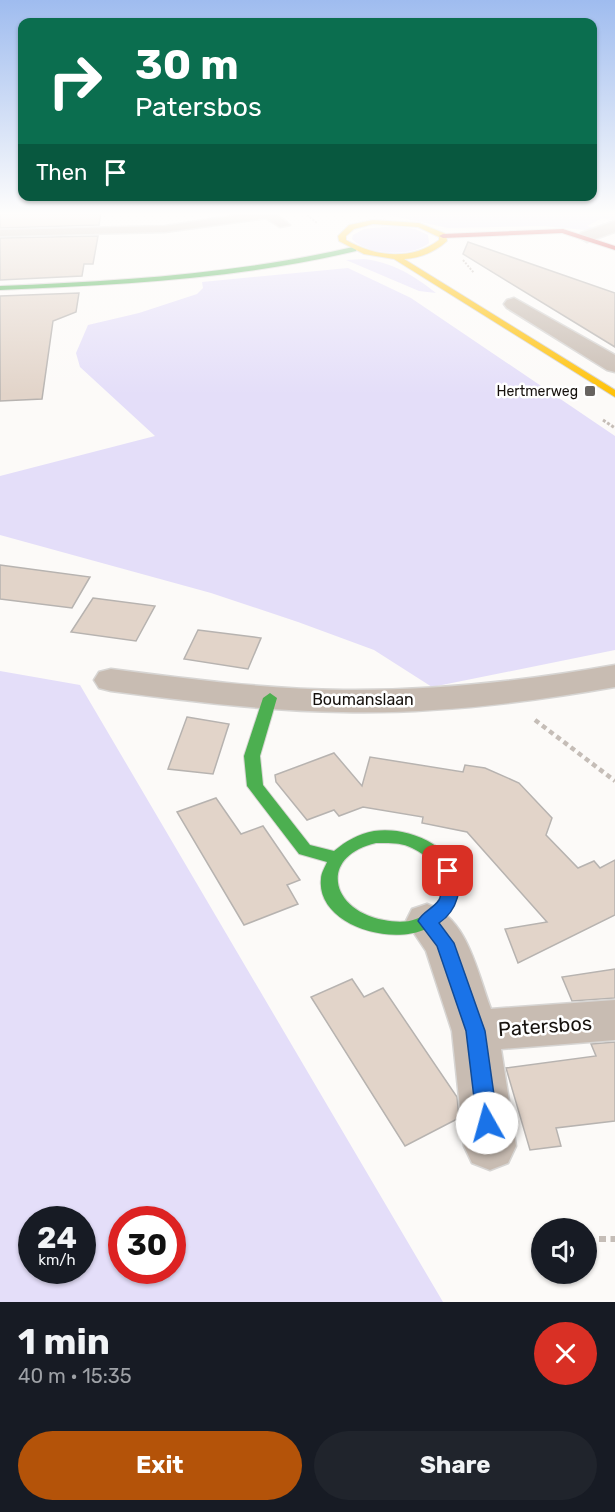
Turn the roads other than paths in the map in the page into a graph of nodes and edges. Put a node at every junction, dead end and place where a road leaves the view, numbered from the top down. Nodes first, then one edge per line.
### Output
1 (228, 273) edge
2 (420, 273) edge
3 (0, 288) edge
4 (475, 291) dead end
5 (514, 304) dead end
6 (510, 327) junction
7 (607, 360) edge
8 (564, 363) junction
9 (609, 391) edge
10 (615, 399) edge
11 (615, 676) edge
12 (111, 680) dead end
13 (270, 698) junction
14 (337, 858) junction
15 (427, 921) junction
16 (615, 1020) edge
17 (475, 1031) junction
18 (490, 1146) dead end

1 - 3 main road
2 - 6 main road
4 - 6 main road
5 - 7 street
6 - 8 main road
7 - 8 street
8 - 9 main road
9 - 10 main road
11 - 13 street, Boumanslaan
12 - 13 street, Boumanslaan
13 - 14 main road
14 - 15 main road
14 - 15 main road
15 - 17 street, Patersbos
16 - 17 street, Patersbos
17 - 18 street, Patersbos

